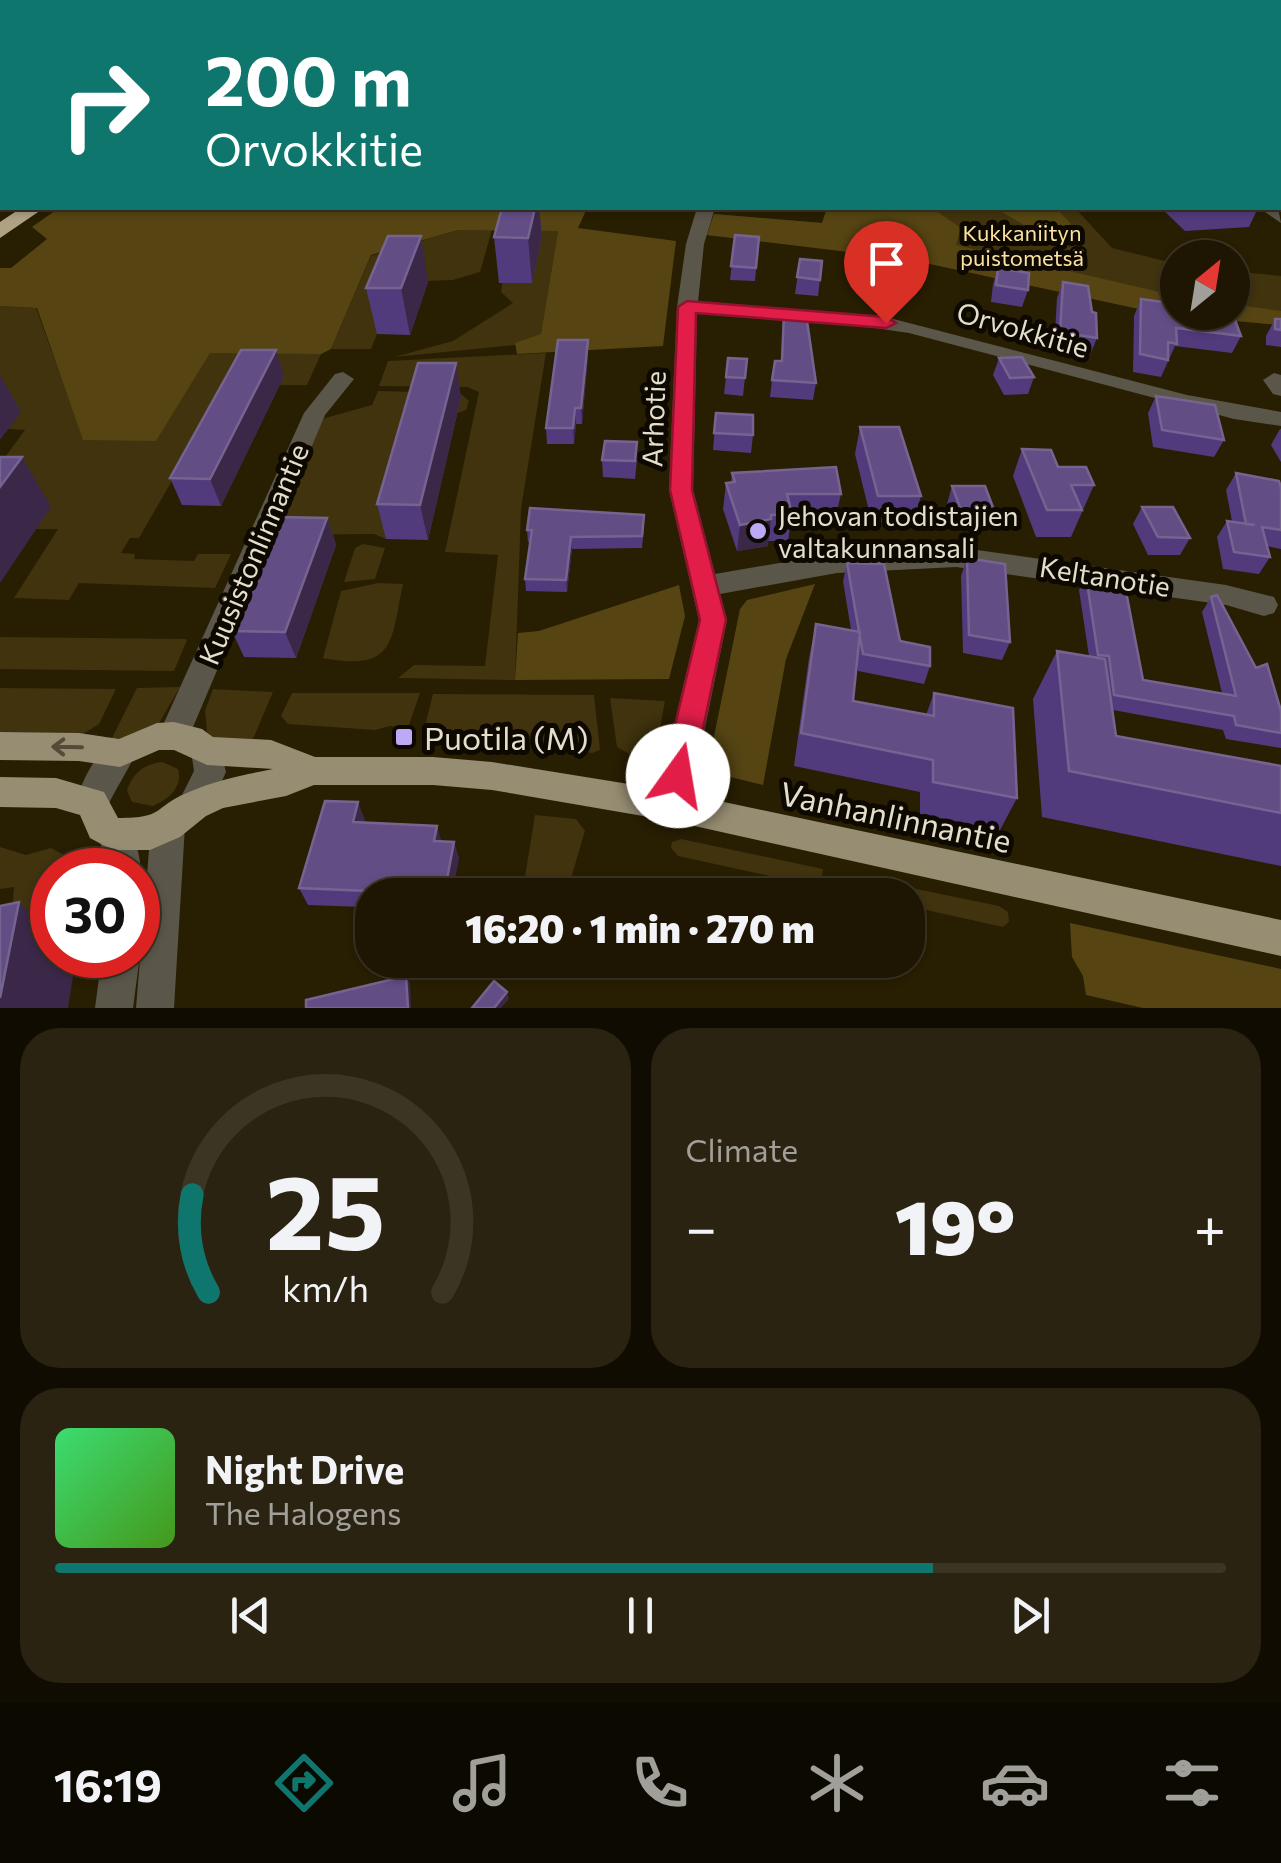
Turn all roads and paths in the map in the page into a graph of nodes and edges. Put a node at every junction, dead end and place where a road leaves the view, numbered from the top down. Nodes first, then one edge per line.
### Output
1 (31, 210) edge
2 (705, 210) edge
3 (0, 232) edge
4 (687, 307) junction
5 (343, 379) dead end
6 (1281, 419) edge
7 (706, 586) junction
8 (1264, 606) dead end
9 (174, 736) junction
10 (0, 746) edge
11 (206, 751) junction
12 (120, 753) junction
13 (314, 771) junction
14 (0, 792) edge
15 (92, 803) junction
16 (672, 806) junction
17 (181, 815) junction
18 (115, 834) junction
19 (119, 848) edge
20 (1281, 938) edge
21 (118, 978) edge
22 (114, 1008) edge
23 (155, 1008) edge

1 - 3 highway
2 - 4 street, Arhotie
4 - 6 street, Orvokkitie
4 - 7 street, Arhotie
5 - 9 street, Kuusistonlinnantie
7 - 8 street, Keltanotie
7 - 16 street, Arhotie
9 - 11 main road, Vanhanlinnantie
9 - 12 main road
12 -> 10 main road
11 - 13 main road, Vanhanlinnantie
11 - 17 street
12 - 15 street
13 - 16 main road, Vanhanlinnantie
13 - 17 main road, Vanhanlinnantie
14 - 15 main road
15 - 18 main road
16 - 20 main road, Vanhanlinnantie
17 - 18 main road, Vanhanlinnantie
17 - 23 street
18 - 19 street
21 - 22 street

